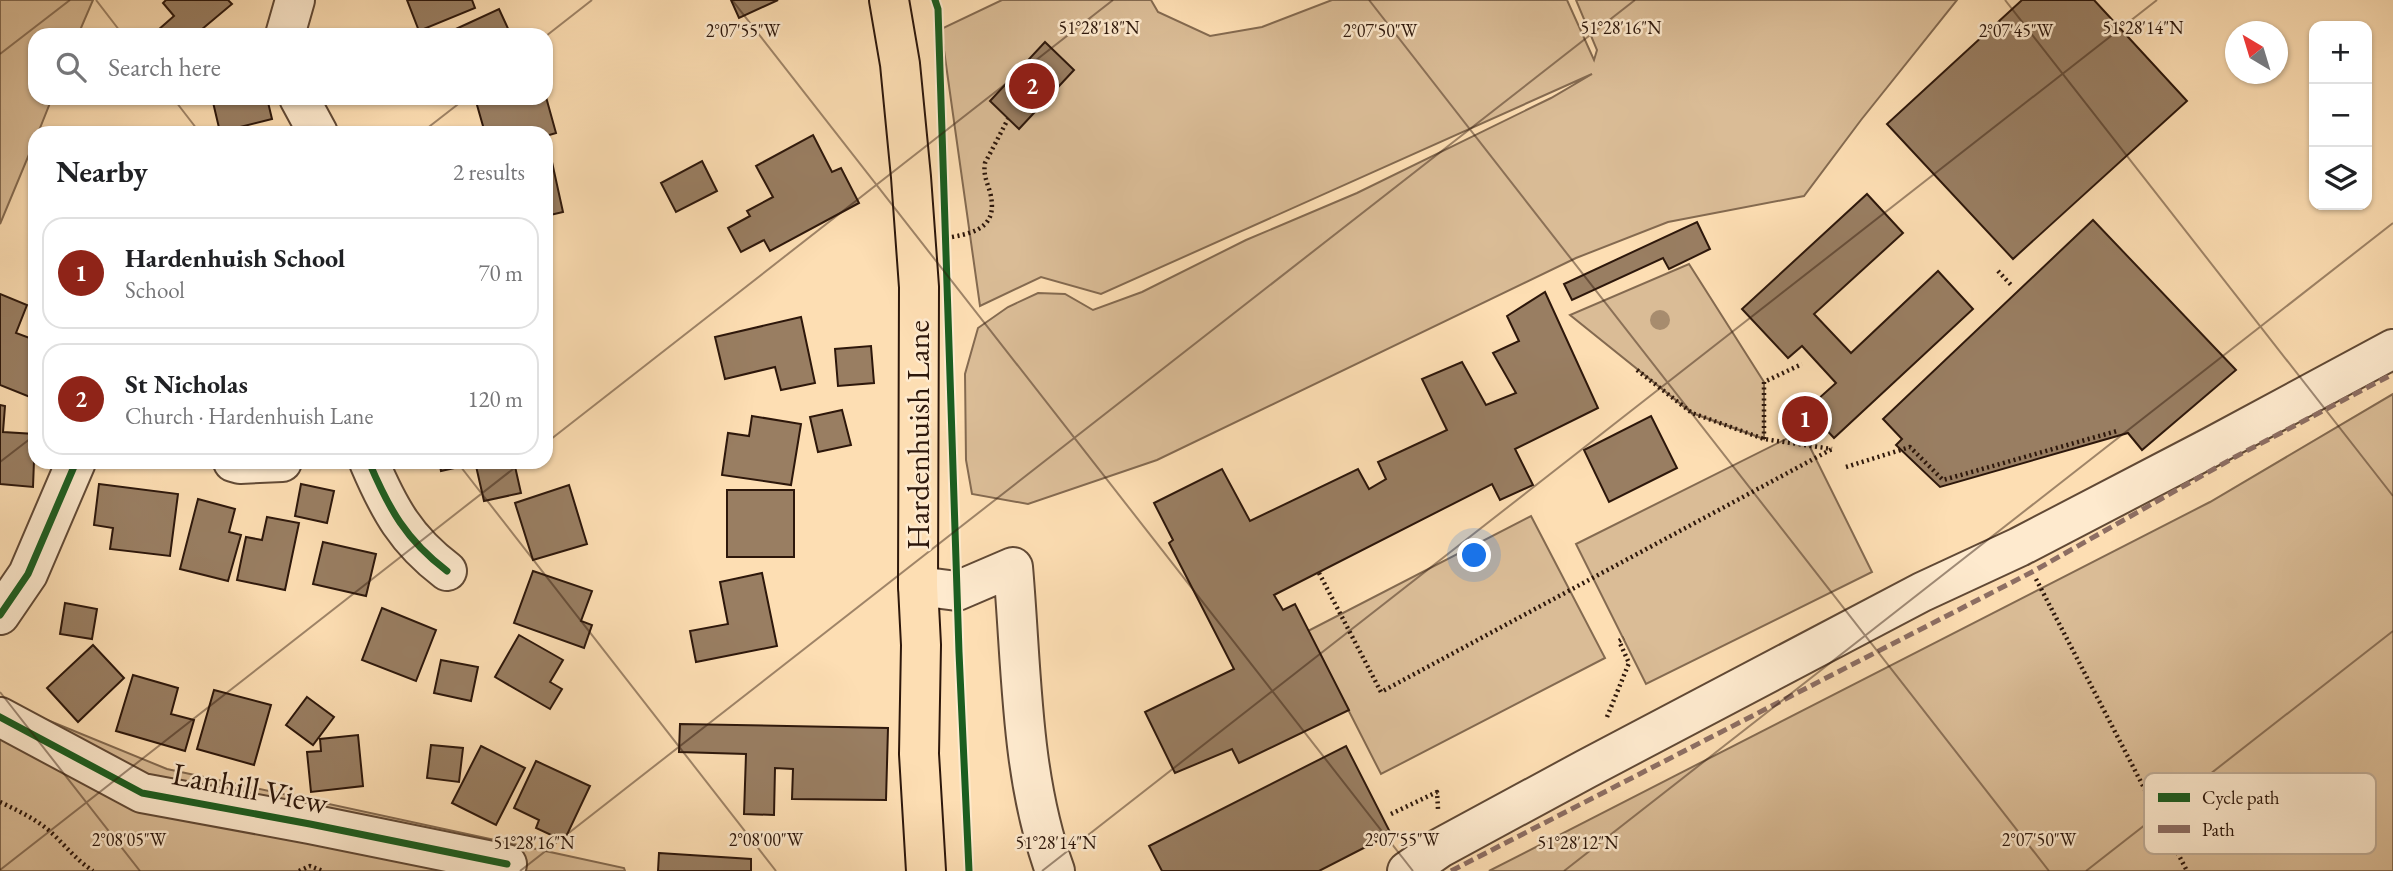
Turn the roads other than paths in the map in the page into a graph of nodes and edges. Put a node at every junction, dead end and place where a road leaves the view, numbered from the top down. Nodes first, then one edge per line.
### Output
1 (295, 0) edge
2 (889, 0) edge
3 (287, 28) edge
4 (303, 105) edge
5 (314, 126) edge
6 (2393, 349) edge
7 (72, 469) edge
8 (372, 469) edge
9 (447, 571) dead end
10 (918, 586) junction
11 (0, 615) edge
12 (0, 716) edge
13 (507, 864) dead end
14 (926, 871) edge
15 (1055, 871) edge
16 (1406, 871) edge

1 - 3 street
2 - 10 main road, Hardenhuish Lane
4 - 5 street
6 - 16 street
7 - 11 street
8 - 9 street
10 - 14 main road, Hardenhuish Lane
10 - 15 street
12 - 13 street, Lanhill View

